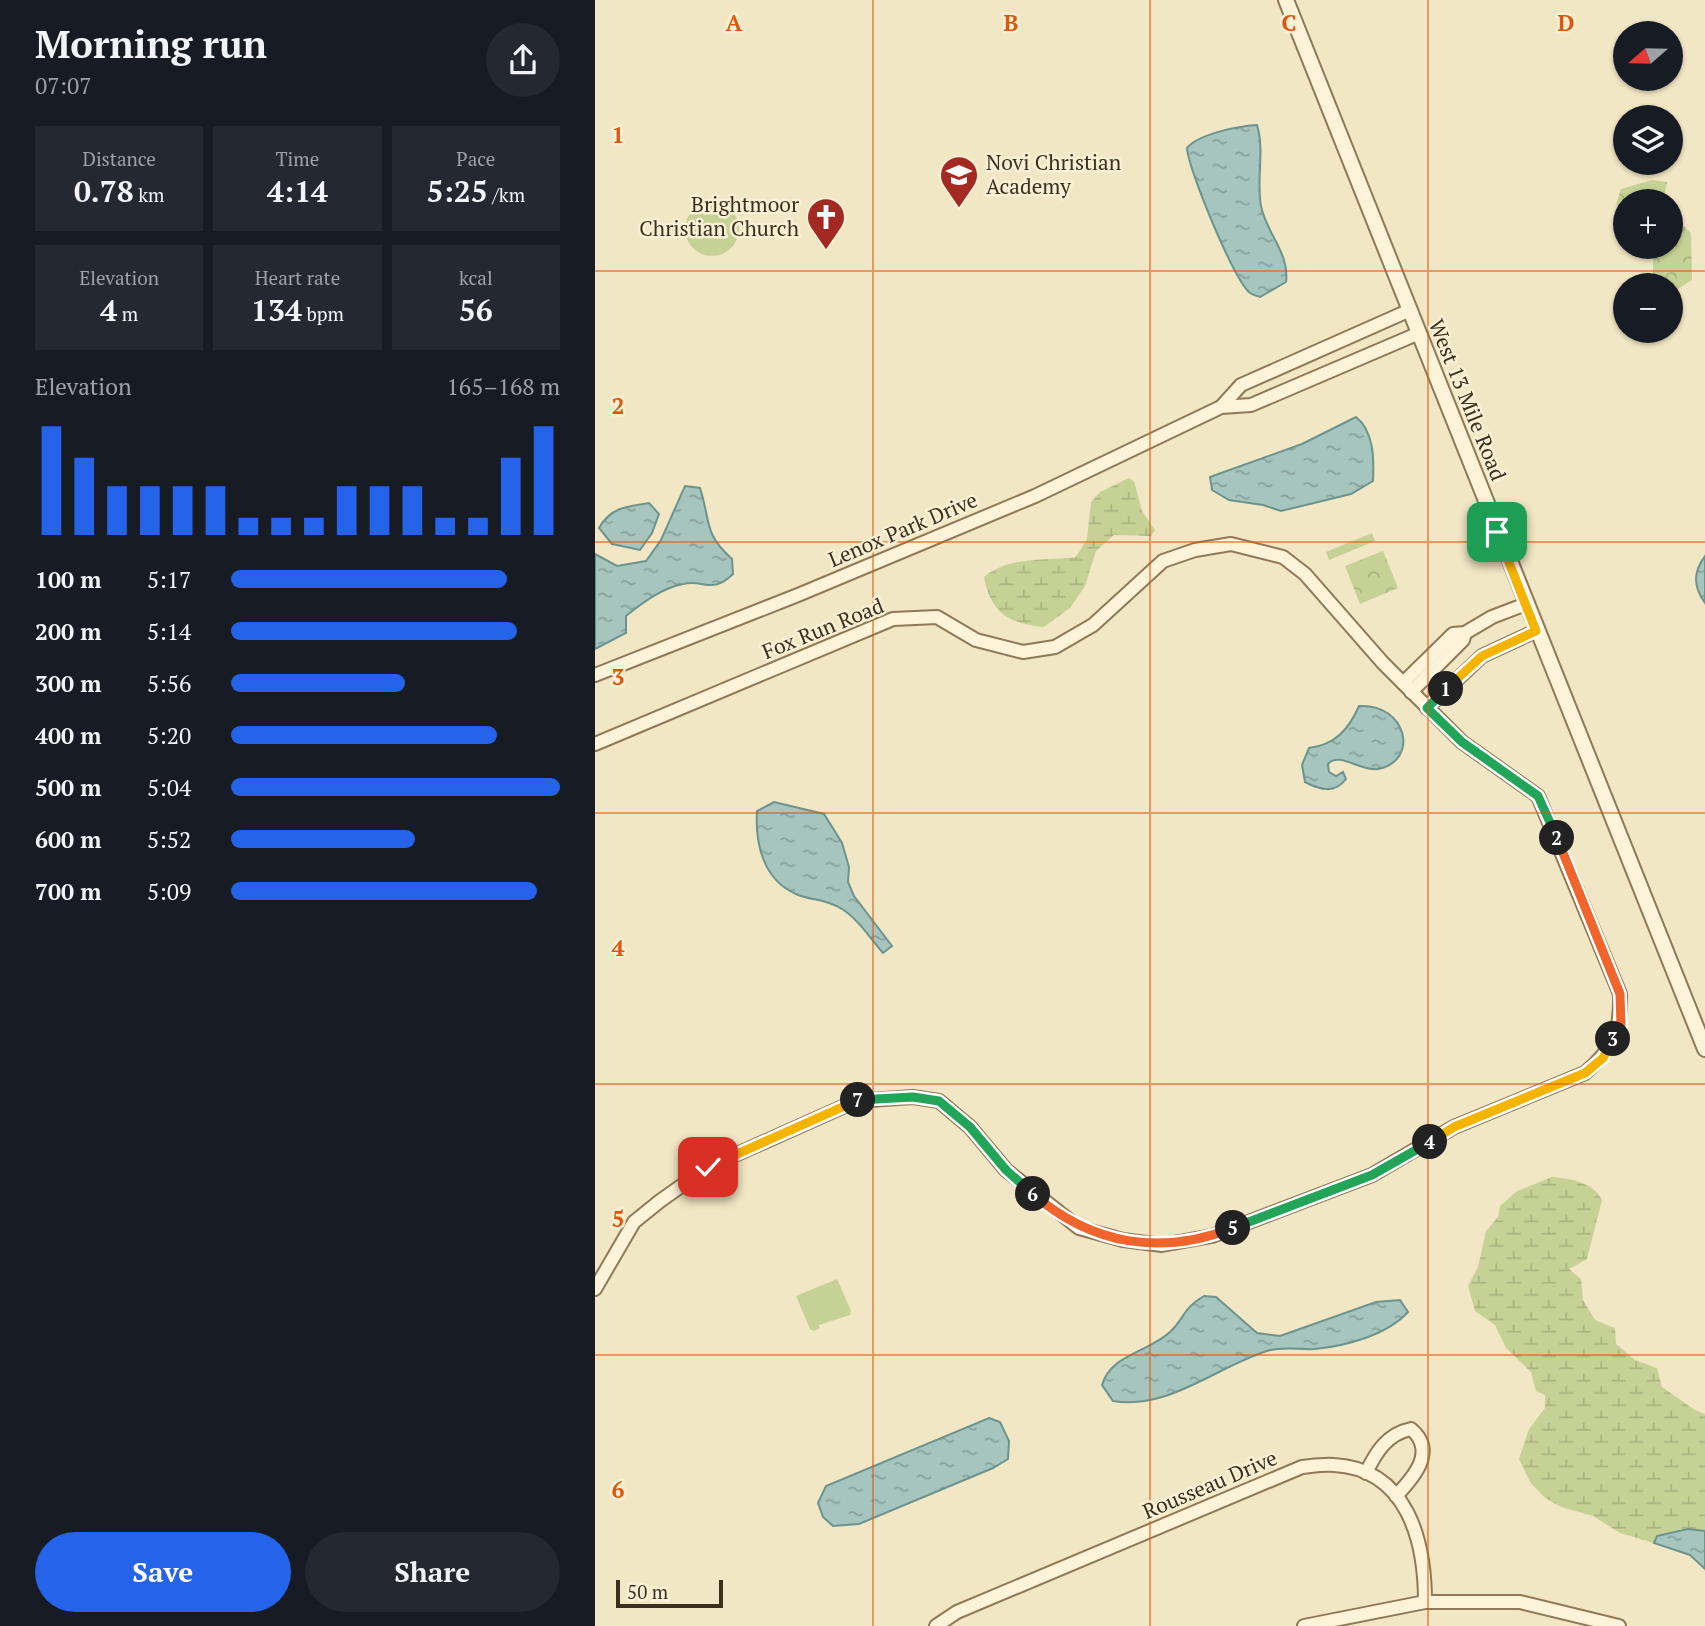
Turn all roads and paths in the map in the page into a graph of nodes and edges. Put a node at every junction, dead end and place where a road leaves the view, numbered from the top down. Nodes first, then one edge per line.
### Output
1 (1286, 0) edge
2 (1408, 311) junction
3 (1417, 334) junction
4 (1325, 349) junction
5 (1334, 370) junction
6 (1221, 407) junction
7 (1526, 604) junction
8 (1536, 631) junction
9 (595, 675) edge
10 (1407, 687) junction
11 (1427, 708) junction
12 (595, 744) edge
13 (1705, 1049) edge
14 (595, 1289) edge
15 (1366, 1473) junction
16 (1396, 1496) junction
17 (1425, 1602) junction
18 (936, 1626) edge
19 (1304, 1626) edge
20 (1619, 1626) edge

1 - 2 street, West 13 Mile Road
2 - 3 street, West 13 Mile Road
2 - 4 street, Lenox Park Drive
3 - 5 street, Lenox Park Drive
3 - 7 street, West 13 Mile Road
4 - 5 street
4 - 6 street, Lenox Park Drive
5 - 6 street, Lenox Park Drive
6 - 9 street, Lenox Park Drive
7 - 8 street, West 13 Mile Road
7 - 10 street
8 - 11 street
8 - 13 street, West 13 Mile Road
10 - 11 street, Fox Run Road
10 - 12 street, Fox Run Road
11 - 14 street, Fox Run Road
15 - 16 street, Rousseau Drive
15 - 16 street
15 - 18 street, Rousseau Drive
16 - 17 street, Rousseau Drive
17 - 19 street
17 - 20 street

